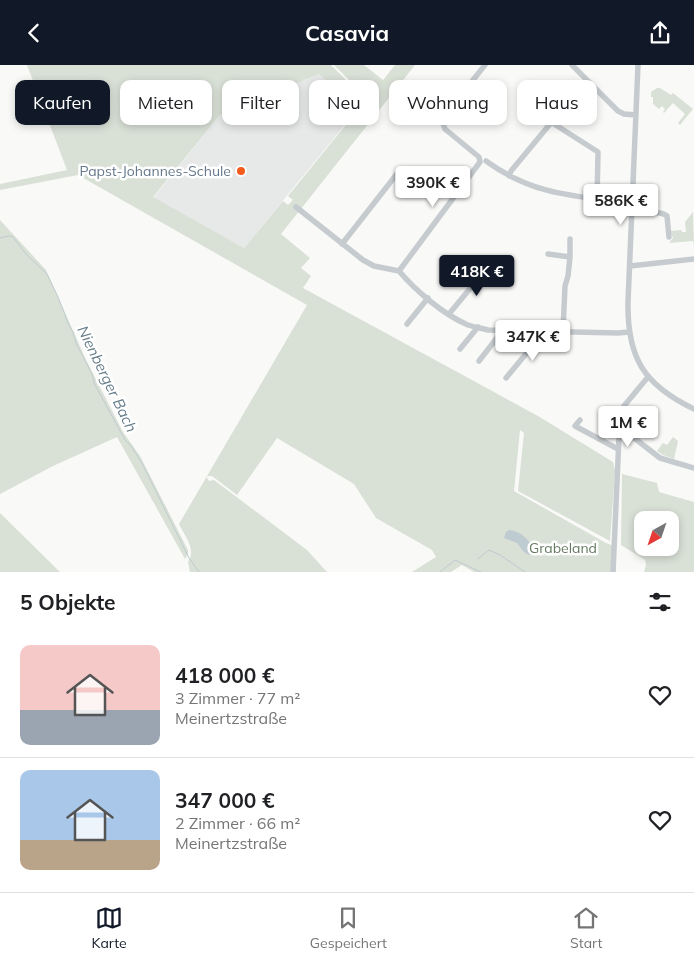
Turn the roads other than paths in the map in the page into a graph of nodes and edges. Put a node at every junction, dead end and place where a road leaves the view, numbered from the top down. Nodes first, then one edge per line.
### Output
1 (485, 65) edge
2 (572, 65) edge
3 (638, 65) edge
4 (587, 80) edge
5 (597, 90) edge
6 (636, 115) junction
7 (549, 125) edge
8 (556, 125) edge
9 (483, 160) junction
10 (509, 176) junction
11 (455, 196) junction
12 (597, 200) junction
13 (632, 203) junction
14 (296, 207) dead end
15 (669, 237) dead end
16 (570, 239) dead end
17 (342, 244) junction
18 (548, 254) dead end
19 (570, 257) junction
20 (694, 259) edge
21 (491, 265) dead end
22 (630, 266) junction
23 (399, 271) junction
24 (428, 299) junction
25 (449, 314) junction
26 (407, 324) dead end
27 (478, 327) junction
28 (503, 330) junction
29 (563, 331) junction
30 (544, 332) junction
31 (629, 332) junction
32 (460, 349) dead end
33 (478, 361) dead end
34 (648, 377) junction
35 (506, 378) dead end
36 (694, 409) edge
37 (580, 420) dead end
38 (619, 429) junction
39 (618, 449) junction
40 (694, 468) edge
41 (613, 572) edge

1 - 9 street
2 - 4 street
3 - 6 street
5 - 6 street
6 - 13 street
7 - 10 street
8 - 12 street
9 - 10 street
9 - 11 street
10 - 12 street
11 - 17 street
11 - 23 street
12 - 13 street
13 - 15 street
13 - 22 street
14 - 17 street
16 - 19 street
17 - 23 street
18 - 19 street
19 - 29 street
20 - 22 street
21 - 25 street
22 - 31 street
23 - 24 street
24 - 25 street
24 - 26 street
25 - 27 street
27 - 28 street
27 - 32 street
28 - 30 street
28 - 33 street
29 - 30 street
29 - 31 street
30 - 35 street
31 - 34 street
34 - 36 street
34 - 38 street
37 - 39 street
38 - 39 street
38 - 40 street
39 - 41 street

